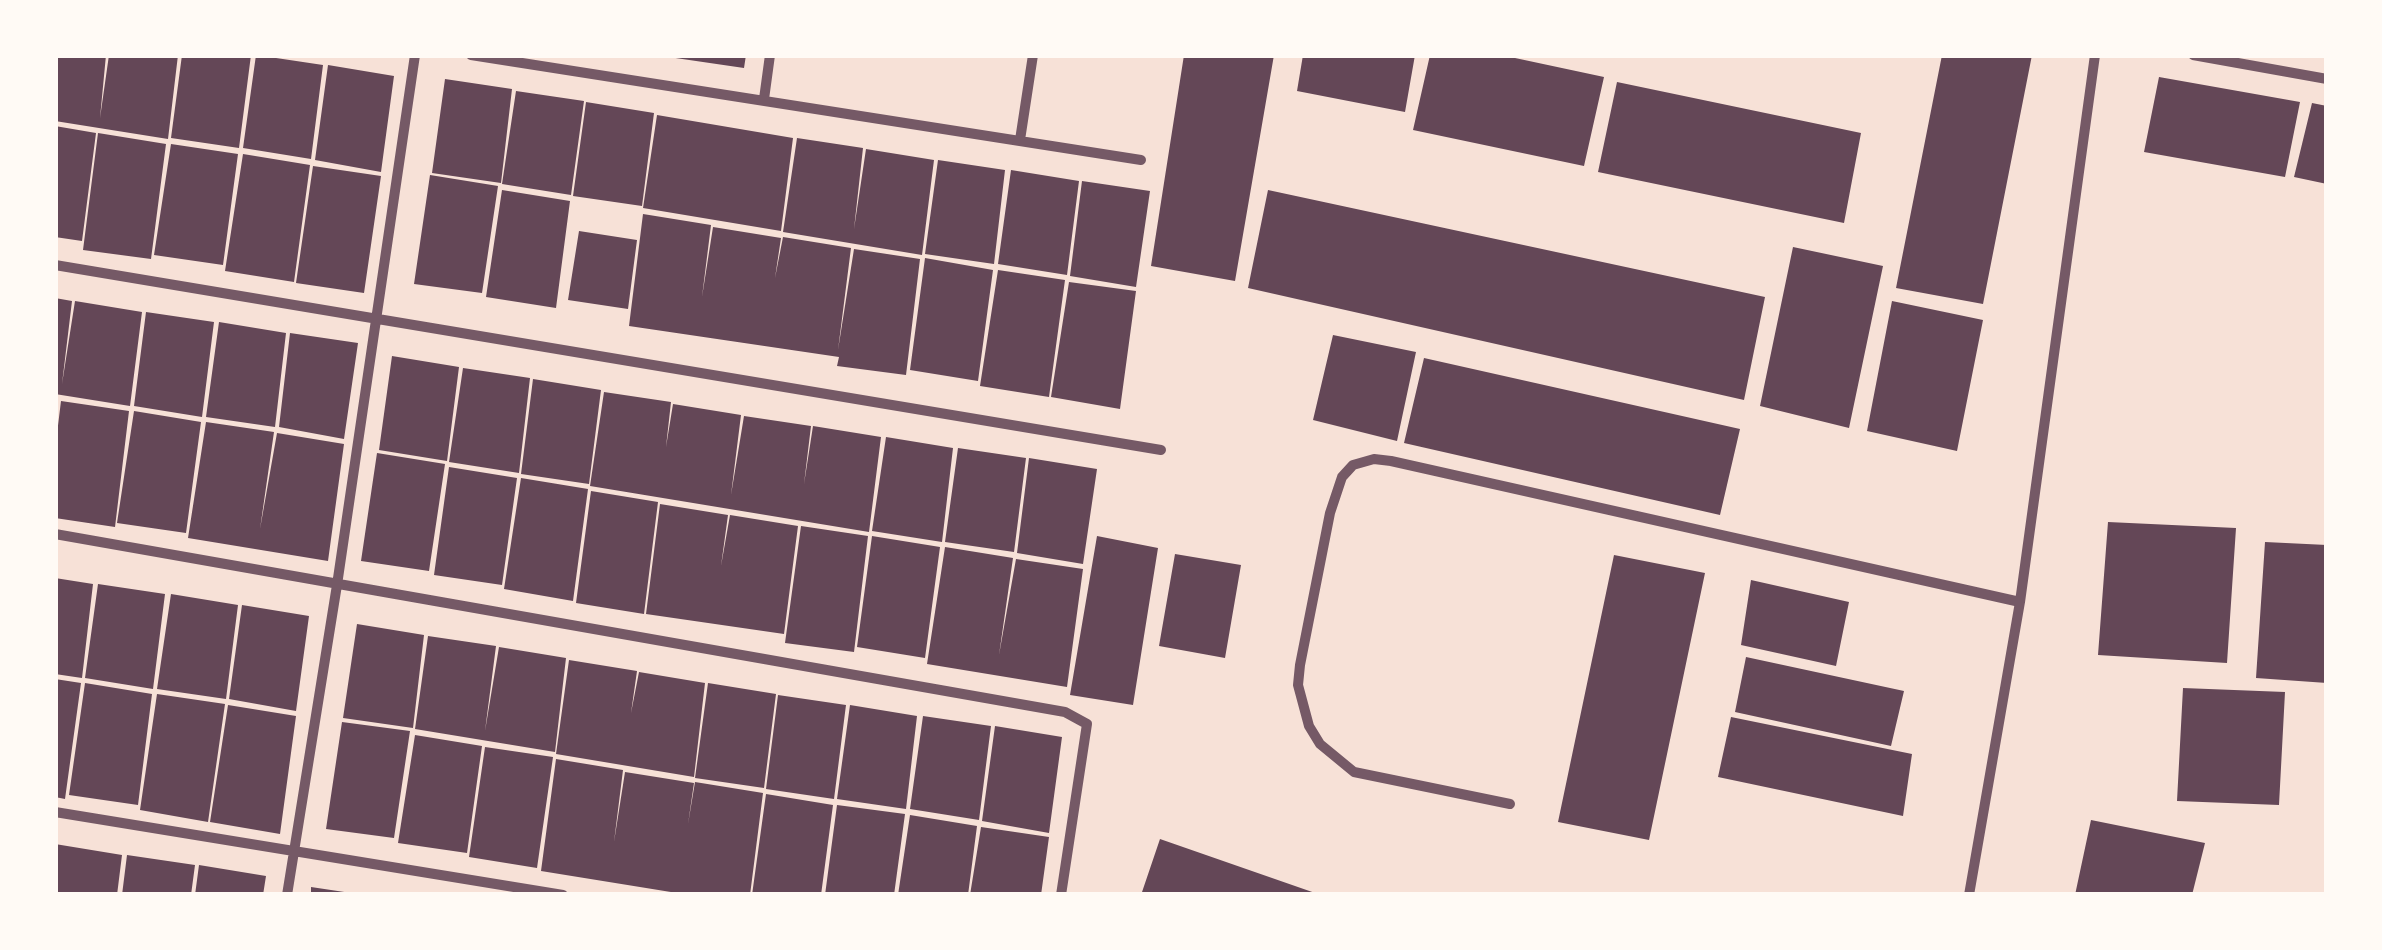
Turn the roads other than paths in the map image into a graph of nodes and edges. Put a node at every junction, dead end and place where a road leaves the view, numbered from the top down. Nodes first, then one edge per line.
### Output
1 (414, 55) edge
2 (470, 55) edge
3 (770, 55) edge
4 (1033, 55) edge
5 (2095, 55) edge
6 (2193, 55) edge
7 (490, 56) edge
8 (2327, 80) edge
9 (764, 99) junction
10 (1020, 140) junction
11 (1141, 160) dead end
12 (55, 265) edge
13 (377, 320) junction
14 (1160, 450) dead end
15 (55, 534) edge
16 (338, 585) junction
17 (2020, 602) junction
18 (1510, 804) dead end
19 (55, 812) edge
20 (294, 851) junction
21 (287, 895) edge
22 (563, 895) edge
23 (1061, 895) edge
24 (1969, 895) edge

1 - 13 street
2 - 7 street
3 - 9 street
4 - 10 street
5 - 17 street
6 - 8 street
7 - 9 street
9 - 10 street
10 - 11 street
12 - 13 street
13 - 14 street
13 - 16 street
15 - 16 street
16 - 20 street
16 - 23 street
17 - 18 street
17 - 24 street
19 - 20 street
20 - 21 street
20 - 22 street

